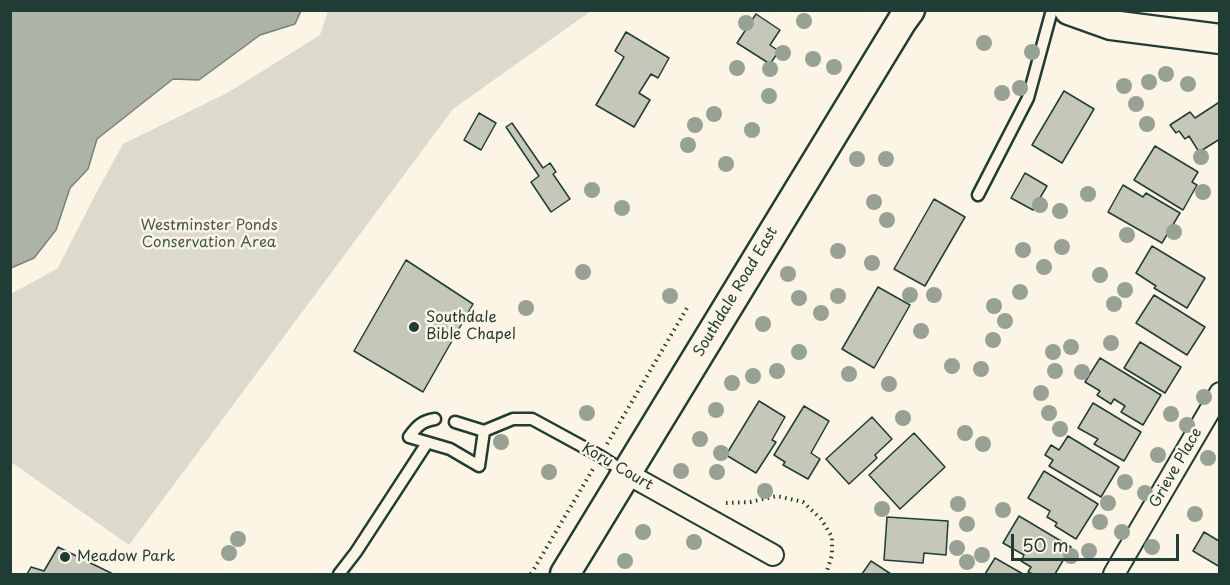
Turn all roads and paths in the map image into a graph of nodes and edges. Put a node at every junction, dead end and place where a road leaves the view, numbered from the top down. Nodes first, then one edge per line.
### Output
1 (910, 10) edge
2 (1052, 10) edge
3 (1069, 10) edge
4 (1220, 39) edge
5 (978, 195) dead end
6 (1220, 393) edge
7 (435, 419) dead end
8 (455, 422) dead end
9 (484, 431) junction
10 (427, 443) junction
11 (626, 472) junction
12 (718, 501) dead end
13 (773, 555) dead end
14 (339, 574) edge
15 (565, 574) edge
16 (826, 574) edge
17 (1114, 574) edge

1 - 11 main road, Southdale Road East
2 - 5 lane
3 - 4 main road
6 - 17 street, Grieve Place
7 - 10 lane
8 - 9 lane
9 - 10 lane
9 - 11 lane, Koru Court
10 - 14 lane
11 - 13 street, Koru Court
11 - 15 main road, Southdale Road East
12 - 16 path

